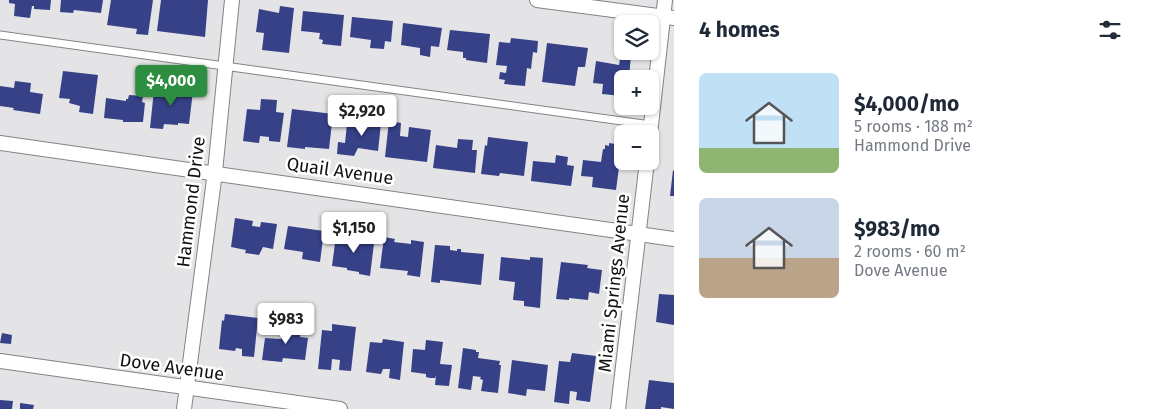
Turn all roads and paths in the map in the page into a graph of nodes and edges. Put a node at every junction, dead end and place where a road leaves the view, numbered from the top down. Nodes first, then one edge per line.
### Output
1 (232, 0) edge
2 (537, 0) edge
3 (665, 0) edge
4 (668, 17) edge
5 (0, 35) edge
6 (225, 67) junction
7 (616, 125) edge
8 (651, 125) edge
9 (0, 142) edge
10 (646, 170) edge
11 (214, 172) junction
12 (638, 234) junction
13 (674, 239) edge
14 (0, 361) edge
15 (187, 388) junction
16 (184, 409) edge
17 (340, 409) edge
18 (618, 409) edge

1 - 6 street, Hammond Drive
2 - 4 street
3 - 4 street
4 - 8 street
5 - 6 lane
6 - 7 lane
6 - 11 street, Hammond Drive
9 - 11 street, Quail Avenue
10 - 12 street, Miami Springs Avenue
11 - 12 street, Quail Avenue
11 - 15 street, Hammond Drive
12 - 13 street, Quail Avenue
12 - 18 street, Miami Springs Avenue
14 - 15 street, Dove Avenue
15 - 16 street, Hammond Drive
15 - 17 street, Dove Avenue

